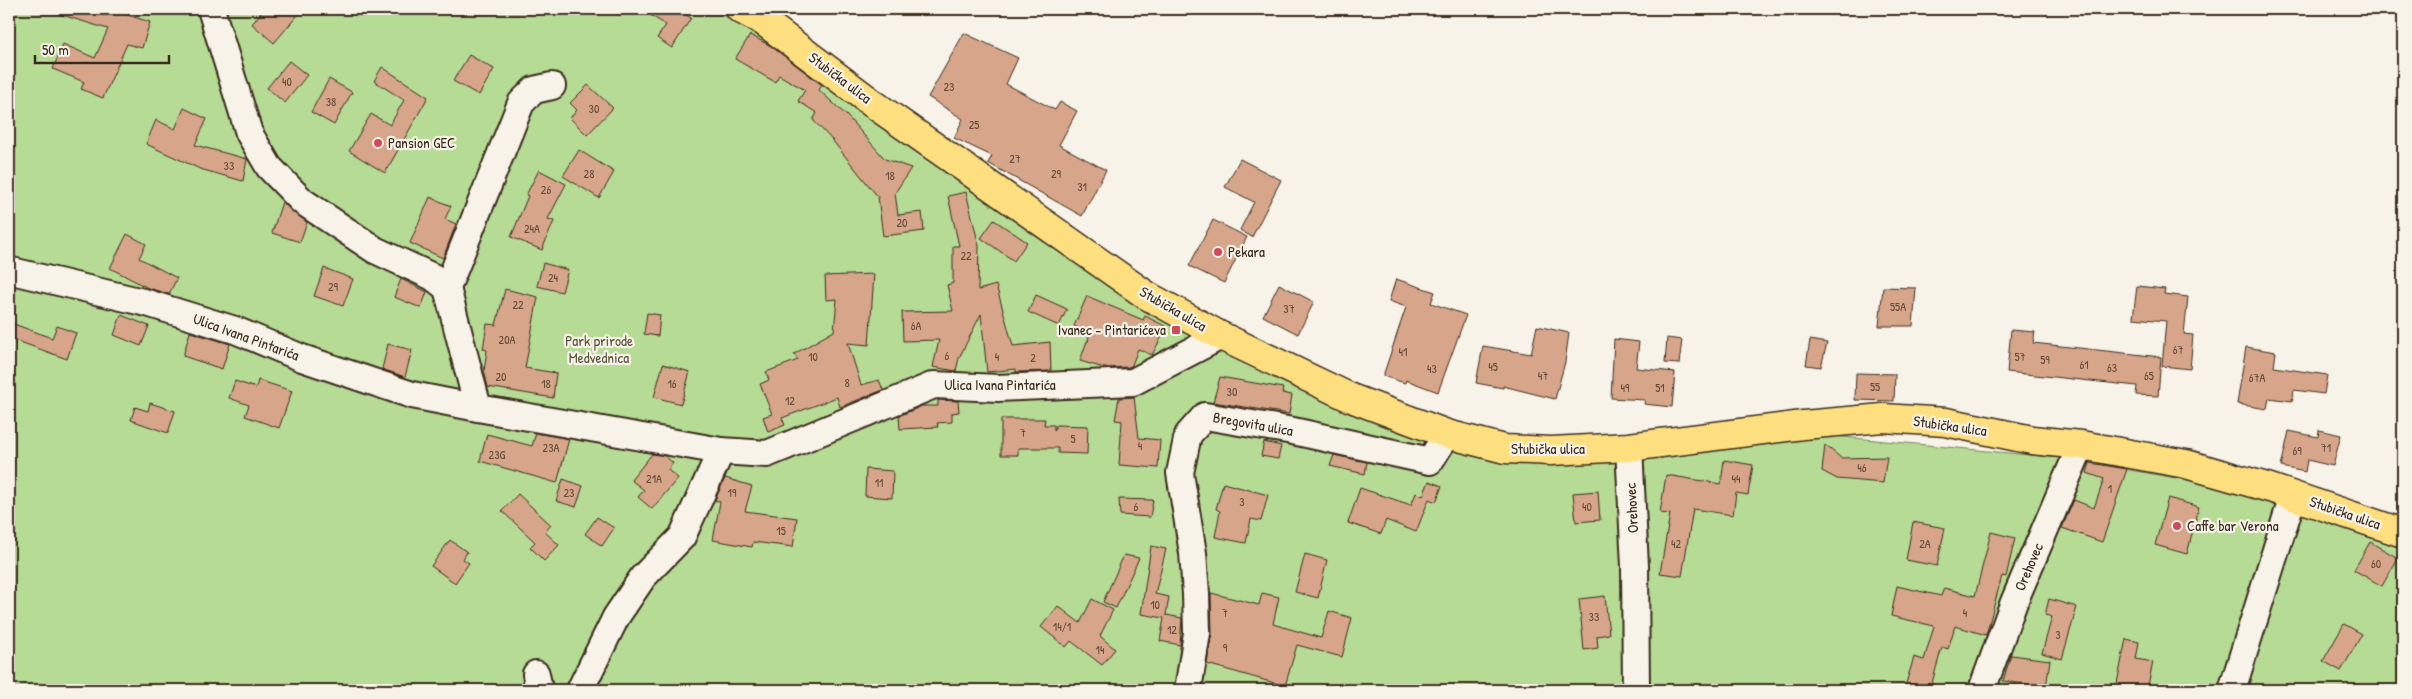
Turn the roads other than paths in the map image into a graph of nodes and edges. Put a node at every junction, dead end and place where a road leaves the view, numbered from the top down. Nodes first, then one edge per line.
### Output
1 (211, 9) edge
2 (740, 9) edge
3 (552, 86) dead end
4 (12, 271) dead end
5 (447, 288) junction
6 (1221, 336) junction
7 (478, 408) junction
8 (1446, 434) junction
9 (2081, 445) junction
10 (1629, 446) junction
11 (721, 451) junction
12 (2293, 496) junction
13 (2403, 533) edge
14 (580, 690) edge
15 (1188, 690) edge
16 (1636, 690) edge
17 (1982, 690) edge
18 (2232, 690) edge

1 - 5 street
2 - 6 main road, Stubička ulica
3 - 5 street
4 - 7 street, Ulica Ivana Pintarića
5 - 7 street
6 - 8 main road, Stubička ulica
6 - 11 street, Ulica Ivana Pintarića
7 - 11 street, Ulica Ivana Pintarića
8 - 10 main road, Stubička ulica
8 - 15 street, Bregovita ulica
9 - 10 main road, Stubička ulica
9 - 12 main road, Stubička ulica
9 - 17 street, Orehovec
10 - 16 street, Orehovec
11 - 14 street
12 - 13 main road, Stubička ulica
12 - 18 street

